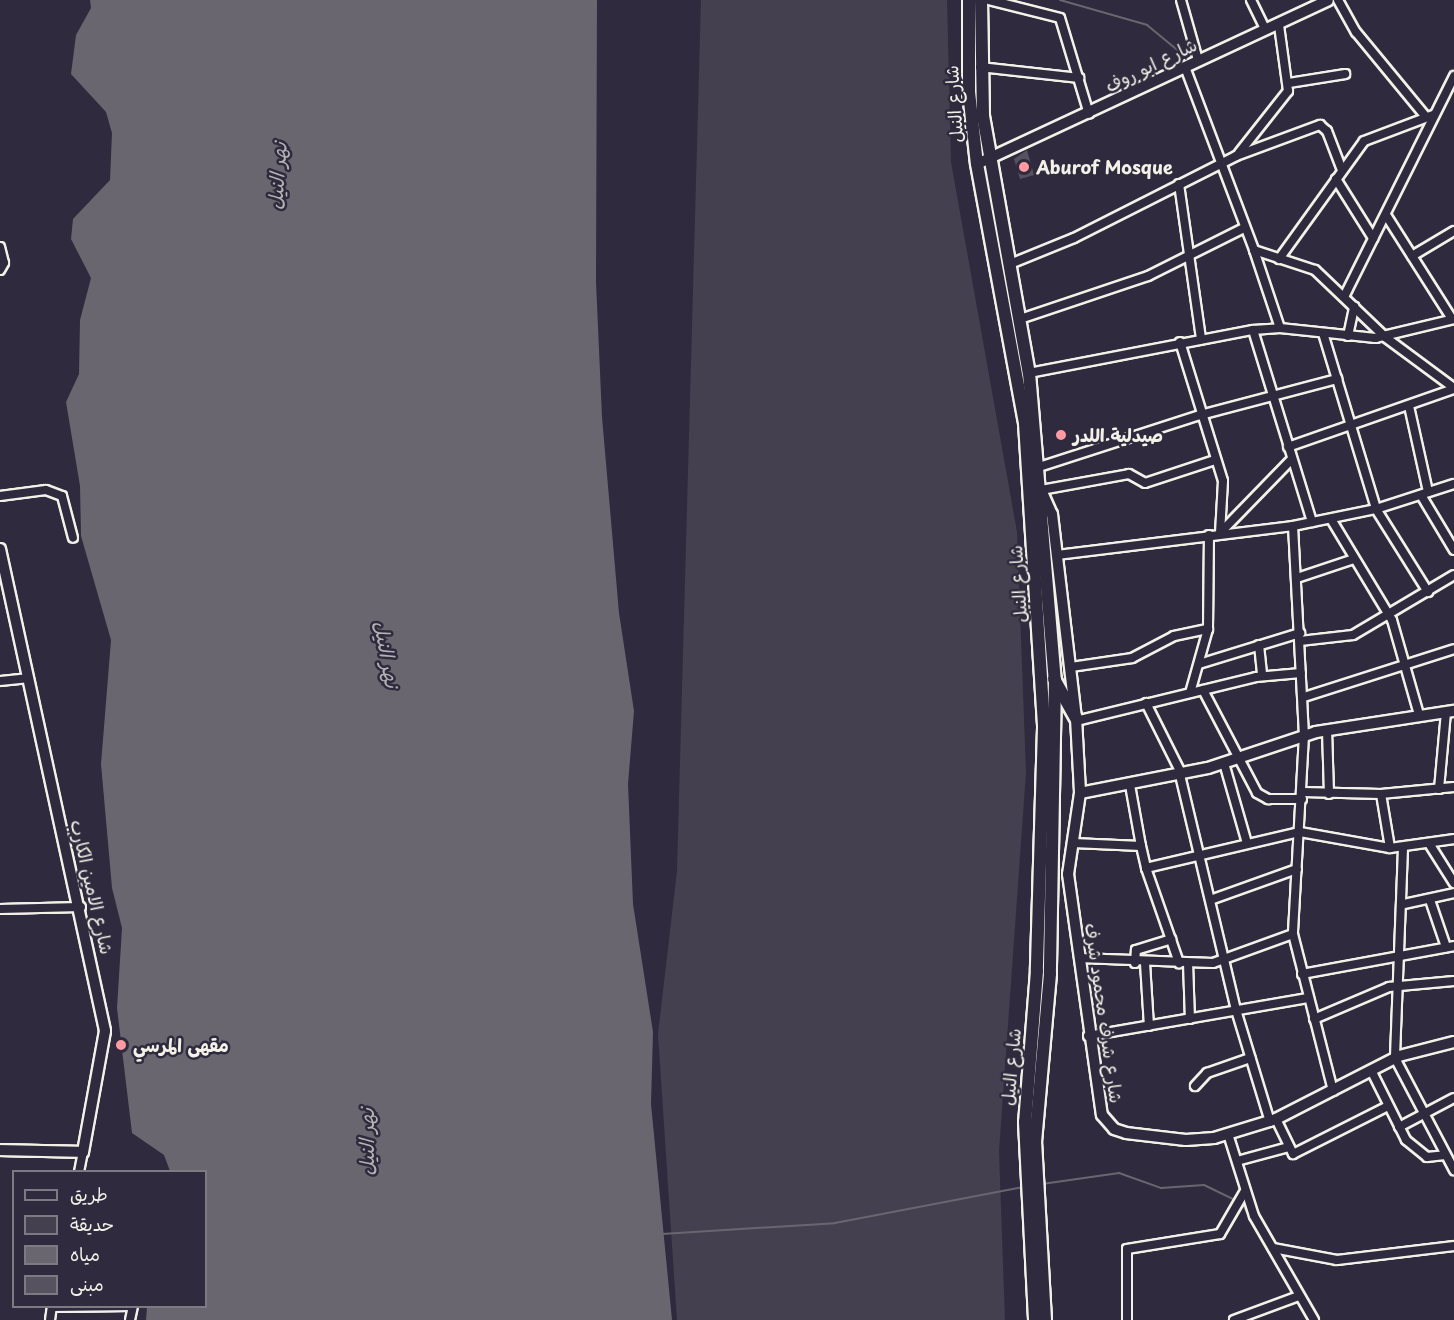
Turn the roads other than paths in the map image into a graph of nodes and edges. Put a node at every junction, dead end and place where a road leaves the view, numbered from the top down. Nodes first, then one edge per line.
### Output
1 (969, 0) edge
2 (981, 0) edge
3 (989, 0) edge
4 (1181, 0) edge
5 (1251, 0) edge
6 (1328, 0) edge
7 (1338, 0) edge
8 (1306, 5) edge
9 (1279, 26) junction
10 (1265, 29) junction
11 (1198, 60) junction
12 (980, 67) junction
13 (1185, 67) junction
14 (1345, 74) dead end
15 (1454, 76) edge
16 (1079, 78) junction
17 (1288, 83) junction
18 (1089, 114) junction
19 (1430, 116) junction
20 (1236, 156) junction
21 (1223, 162) junction
22 (983, 163) junction
23 (1342, 170) junction
24 (1336, 178) junction
25 (1179, 184) junction
26 (1386, 215) junction
27 (1244, 228) junction
28 (1454, 231) edge
29 (1373, 238) junction
30 (0, 247) edge
31 (1254, 250) junction
32 (1412, 256) junction
33 (1188, 257) junction
34 (1279, 259) junction
35 (1010, 264) junction
36 (0, 270) edge
37 (1344, 297) junction
38 (1354, 307) junction
39 (1020, 319) junction
40 (1453, 319) edge
41 (1280, 328) junction
42 (1253, 330) junction
43 (1323, 333) junction
44 (1348, 336) junction
45 (1385, 337) junction
46 (1201, 339) junction
47 (1180, 342) junction
48 (1029, 373) junction
49 (1337, 379) junction
50 (1454, 388) edge
51 (1273, 396) junction
52 (1409, 406) junction
53 (1200, 415) junction
54 (1352, 427) junction
55 (1288, 447) junction
56 (1292, 459) junction
57 (1215, 460) junction
58 (1039, 467) junction
59 (1454, 484) edge
60 (1041, 491) junction
61 (1424, 494) junction
62 (0, 496) edge
63 (1376, 509) junction
64 (1331, 519) junction
65 (1312, 522) junction
66 (1293, 526) junction
67 (1220, 533) junction
68 (1209, 535) junction
69 (73, 538) dead end
70 (0, 549) edge
71 (1454, 550) edge
72 (1057, 555) junction
73 (1354, 559) junction
74 (1454, 575) edge
75 (1297, 578) junction
76 (1428, 592) junction
77 (1390, 616) junction
78 (1208, 629) junction
79 (1300, 637) junction
80 (1259, 645) junction
81 (1454, 649) edge
82 (1041, 661) junction
83 (1199, 664) junction
84 (1405, 665) junction
85 (1071, 667) junction
86 (1301, 673) junction
87 (1262, 676) junction
88 (28, 678) junction
89 (1055, 680) junction
90 (0, 681) edge
91 (1203, 690) junction
92 (1190, 693) junction
93 (1304, 697) junction
94 (1146, 703) junction
95 (1452, 709) edge
96 (1419, 715) junction
97 (1076, 720) junction
98 (1327, 730) junction
99 (1304, 735) junction
100 (1239, 758) junction
101 (1224, 763) junction
102 (1181, 775) junction
103 (1130, 785) junction
104 (1454, 787) edge
105 (1439, 789) junction
106 (1080, 793) junction
107 (1329, 794) junction
108 (1381, 794) junction
109 (1302, 795) junction
110 (1300, 832) junction
111 (1454, 839) edge
112 (1073, 843) junction
113 (1247, 843) junction
114 (1430, 845) junction
115 (1141, 846) junction
116 (1390, 848) junction
117 (1403, 848) junction
118 (1202, 854) junction
119 (1146, 867) junction
120 (1297, 869) junction
121 (1454, 884) edge
122 (1454, 893) edge
123 (1213, 899) junction
124 (1430, 900) junction
125 (1404, 904) junction
126 (81, 907) junction
127 (0, 909) edge
128 (1293, 933) junction
129 (1171, 939) junction
130 (1450, 947) edge
131 (1079, 958) junction
132 (1402, 958) junction
133 (1227, 959) junction
134 (1135, 963) junction
135 (1145, 963) junction
136 (1183, 963) junction
137 (1302, 975) junction
138 (1454, 981) edge
139 (1400, 984) junction
140 (1308, 998) junction
141 (1236, 1010) junction
142 (1191, 1019) junction
143 (1314, 1019) junction
144 (1149, 1026) junction
145 (1088, 1036) junction
146 (1454, 1042) edge
147 (1250, 1058) junction
148 (1395, 1058) junction
149 (1371, 1071) junction
150 (1195, 1086) dead end
151 (1332, 1091) junction
152 (1454, 1098) edge
153 (1388, 1106) junction
154 (1422, 1114) junction
155 (1273, 1120) junction
156 (1399, 1127) junction
157 (1228, 1134) junction
158 (1289, 1147) junction
159 (0, 1150) edge
160 (83, 1152) junction
161 (1445, 1155) junction
162 (1237, 1161) junction
163 (79, 1170) edge
164 (1454, 1170) edge
165 (1031, 1171) junction
166 (1245, 1191) junction
167 (1033, 1201) junction
168 (1454, 1246) edge
169 (1273, 1248) junction
170 (1299, 1296) junction
171 (1035, 1320) edge
172 (1045, 1320) edge
173 (1127, 1320) edge
174 (1234, 1320) edge
175 (1314, 1320) edge

1 - 22 main road, شارع النيل
2 - 12 main road, شارع النيل
3 - 16 street
4 - 11 street
5 - 10 street
6 - 8 street, شارع ابو روف
7 - 19 street
8 - 9 street, شارع ابو روف
9 - 10 street, شارع ابو روف
9 - 17 street
10 - 11 street, شارع ابو روف
11 - 13 street, شارع ابو روف
12 - 16 street
12 - 22 main road, شارع النيل
13 - 18 street, شارع ابو روف
13 - 21 street
14 - 17 street
15 - 19 street
16 - 18 street
17 - 20 street
18 - 22 street, شارع ابو روف
19 - 23 street
19 - 26 street
20 - 21 street
20 - 23 street
21 - 25 street
21 - 27 street
22 - 35 main road, شارع النيل
22 - 82 main road, شارع النيل
23 - 24 street
24 - 29 street
24 - 34 street
25 - 33 street
25 - 35 street
26 - 29 street
26 - 32 street
27 - 31 street
27 - 33 street
28 - 32 street
29 - 37 street
30 - 36 street
31 - 34 street
31 - 41 street
32 - 40 street
33 - 39 street
33 - 46 street
34 - 37 street
35 - 39 main road, شارع النيل
37 - 38 street
38 - 44 street
38 - 45 street
39 - 48 main road, شارع النيل
40 - 45 street
41 - 42 street
41 - 43 street
42 - 46 street
42 - 51 street
43 - 44 street
43 - 49 street
44 - 45 street
45 - 50 street
46 - 47 street
47 - 48 street
47 - 53 street
48 - 58 main road, شارع النيل
49 - 51 street
49 - 54 street
50 - 52 street
51 - 53 street
51 - 55 street
52 - 54 street
52 - 61 street
53 - 57 street
53 - 58 street
54 - 55 street
54 - 63 street
55 - 56 street
56 - 65 street
56 - 67 street
57 - 60 street
57 - 67 street
58 - 60 main road, شارع النيل
59 - 61 street
60 - 72 street, شارع شرف محمود شرف
60 - 89 main road, شارع النيل
61 - 63 street
61 - 71 street
62 - 69 street
63 - 64 street
63 - 76 street
64 - 65 street
64 - 73 street
65 - 66 street
66 - 67 street
66 - 75 street
67 - 68 street
68 - 72 street
68 - 78 street
70 - 88 street, شارع الامين الكارب
72 - 85 street, شارع شرف محمود شرف
73 - 75 street
73 - 77 street
74 - 76 street
75 - 79 street
76 - 77 street
77 - 79 street
77 - 84 street
78 - 83 street
78 - 85 street
79 - 80 street
79 - 86 street
80 - 83 street
80 - 87 street
81 - 84 street
82 - 89 main road
82 - 165 main road, شارع النيل
83 - 92 street
84 - 93 street
84 - 96 street
85 - 97 street, شارع شرف محمود شرف
86 - 87 street
86 - 93 street
87 - 91 street
88 - 90 street
88 - 126 street, شارع الامين الكارب
89 - 97 main road
89 - 165 main road, شارع النيل
91 - 92 street
91 - 100 street
92 - 94 street
93 - 99 street
94 - 97 street
94 - 102 street
95 - 96 street
95 - 105 street
96 - 98 street
97 - 106 street, شارع شرف محمود شرف
98 - 99 street
98 - 107 street
99 - 100 street
99 - 109 street
100 - 101 street
100 - 109 street
101 - 102 street
101 - 113 street
102 - 103 street
102 - 118 street
103 - 106 street
103 - 115 street
104 - 105 street
105 - 108 street
106 - 112 street, شارع شرف محمود شرف
107 - 108 street
107 - 109 street
108 - 116 street
109 - 110 street
110 - 113 street
110 - 116 street
110 - 120 street
111 - 114 street
112 - 115 street
112 - 131 street, شارع شرف محمود شرف
113 - 118 street
114 - 117 street
114 - 121 street
115 - 119 street
116 - 117 street
117 - 125 street
118 - 119 street
118 - 123 street
119 - 129 street
120 - 123 street
120 - 128 street
122 - 124 street
123 - 133 street
124 - 125 street
124 - 130 street
125 - 132 street
126 - 127 street
126 - 160 street, شارع الامين الكارب
128 - 133 street
128 - 137 street
129 - 134 street
129 - 136 street
130 - 132 street
131 - 134 street
131 - 145 street, شارع شرف محمود شرف
132 - 137 street
132 - 139 street
133 - 136 street
133 - 141 street
134 - 135 street
135 - 136 street
135 - 144 street
136 - 142 street
137 - 140 street
138 - 139 street
139 - 143 street
139 - 148 street
140 - 141 street
140 - 143 street
141 - 142 street
141 - 147 street
142 - 144 street
143 - 151 street
144 - 145 street
145 - 157 street, شارع شرف محمود شرف
146 - 148 street, شارع شرف محمود شرف
147 - 150 street
147 - 155 street
148 - 149 street, شارع شرف محمود شرف
148 - 154 street
149 - 151 street, شارع شرف محمود شرف
149 - 153 street
151 - 155 street, شارع شرف محمود شرف
152 - 154 street
153 - 156 street
153 - 158 street
154 - 156 street
154 - 161 street
155 - 157 street, شارع شرف محمود شرف
155 - 158 street
156 - 161 street
157 - 162 street
158 - 162 street
159 - 160 street
160 - 163 street
161 - 164 street
162 - 166 street
165 - 167 main road
166 - 169 street
166 - 173 street
167 - 171 main road
167 - 172 main road
168 - 169 street
169 - 170 street
170 - 174 street
170 - 175 street

